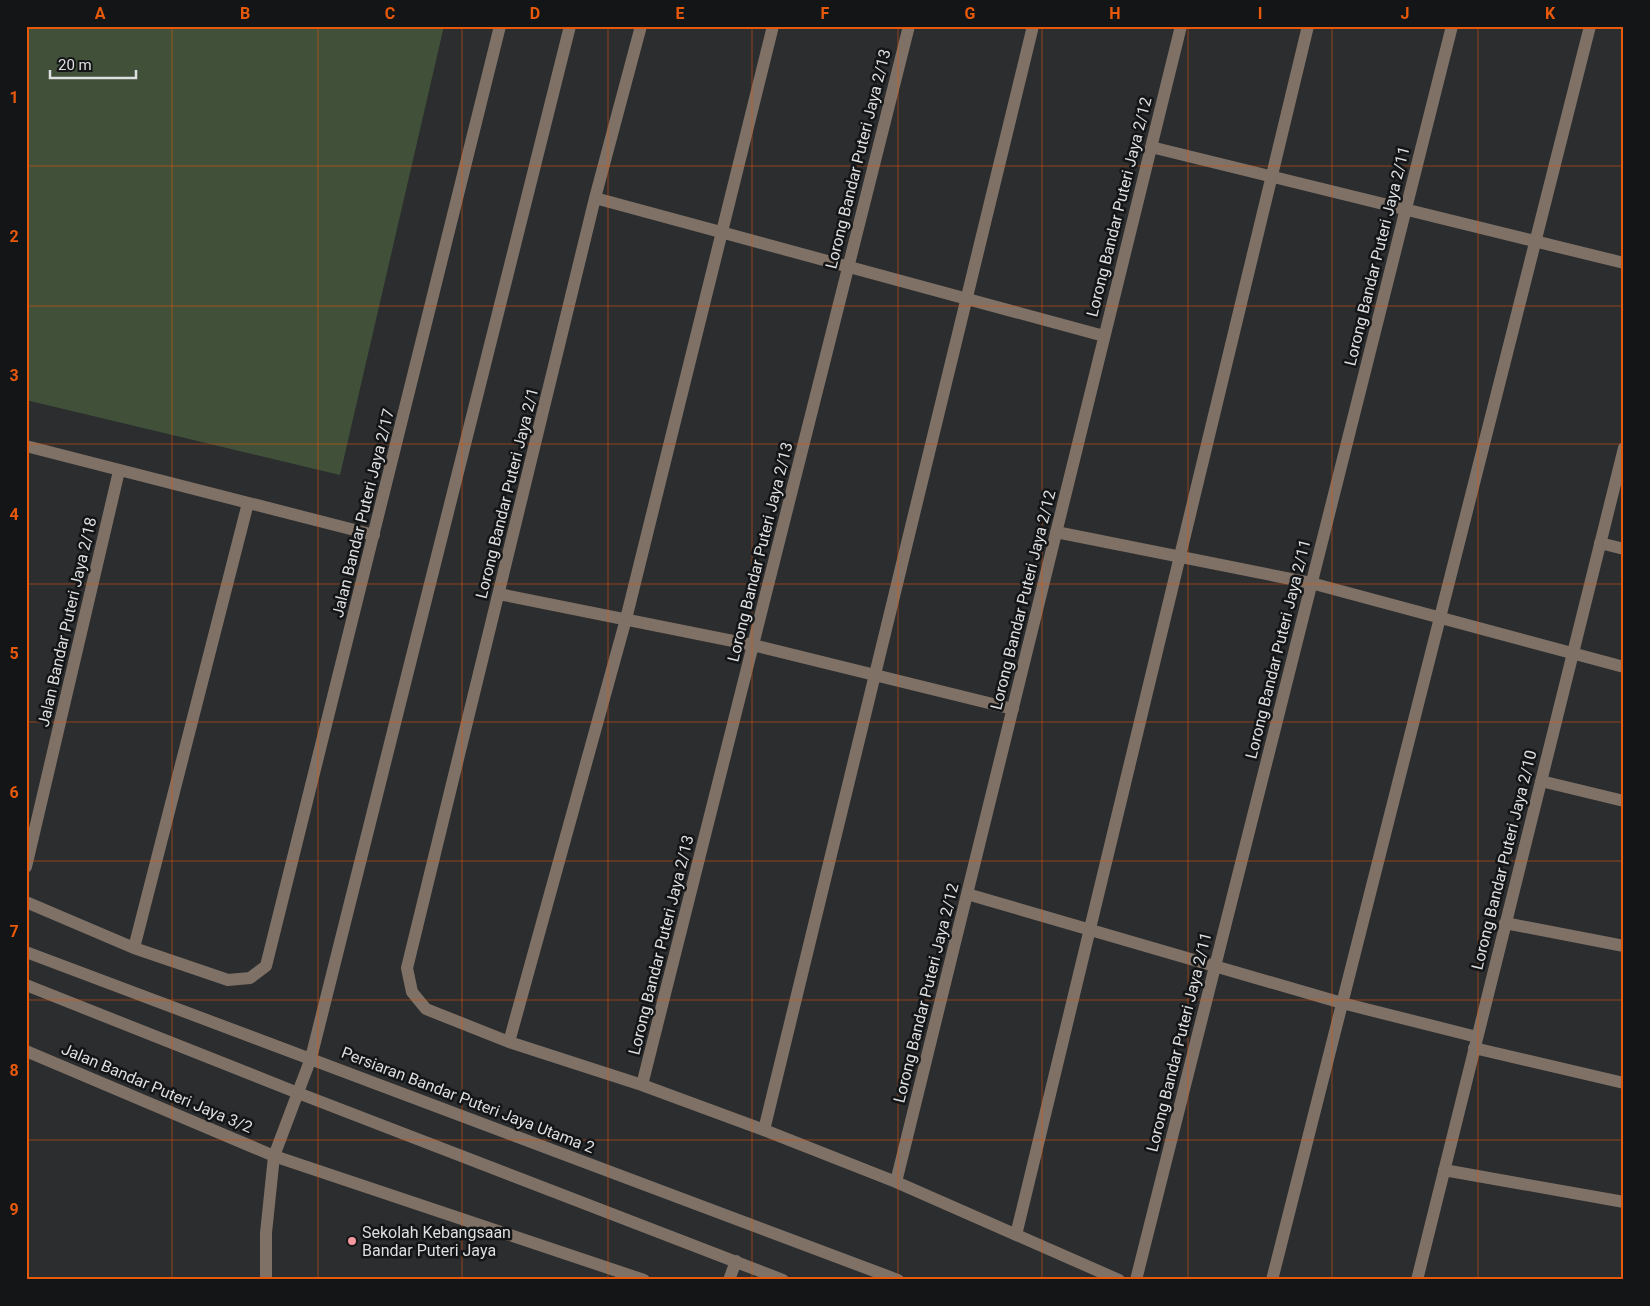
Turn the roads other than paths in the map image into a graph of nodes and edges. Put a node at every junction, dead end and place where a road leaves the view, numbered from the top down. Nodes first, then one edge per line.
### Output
1 (500, 26) edge
2 (570, 26) edge
3 (640, 26) edge
4 (773, 26) edge
5 (909, 26) edge
6 (1033, 26) edge
7 (1181, 26) edge
8 (1308, 26) edge
9 (1452, 26) edge
10 (1590, 26) edge
11 (1151, 147) junction
12 (1272, 177) junction
13 (595, 198) junction
14 (1406, 210) junction
15 (722, 234) junction
16 (1535, 242) junction
17 (1624, 263) edge
18 (848, 268) junction
19 (968, 300) junction
20 (1104, 336) junction
21 (26, 446) edge
22 (1624, 448) edge
23 (120, 471) junction
24 (248, 503) junction
25 (1056, 532) junction
26 (374, 535) junction
27 (1600, 543) junction
28 (1624, 549) edge
29 (1180, 557) junction
30 (1311, 583) junction
31 (499, 594) junction
32 (626, 619) junction
33 (1440, 619) junction
34 (753, 644) junction
35 (1572, 654) junction
36 (1624, 667) edge
37 (876, 675) junction
38 (1013, 709) junction
39 (1541, 781) junction
40 (1624, 801) edge
41 (26, 867) edge
42 (967, 894) junction
43 (26, 902) edge
44 (1505, 923) junction
45 (1089, 931) junction
46 (1624, 946) edge
47 (134, 948) junction
48 (26, 952) edge
49 (1214, 967) junction
50 (26, 985) edge
51 (1342, 1003) junction
52 (509, 1042) junction
53 (1476, 1043) junction
54 (26, 1050) edge
55 (312, 1058) junction
56 (1624, 1083) edge
57 (642, 1085) junction
58 (298, 1093) junction
59 (764, 1130) junction
60 (274, 1156) junction
61 (1444, 1170) junction
62 (896, 1182) junction
63 (1624, 1202) edge
64 (1016, 1235) junction
65 (736, 1262) junction
66 (266, 1280) edge
67 (644, 1280) edge
68 (729, 1280) edge
69 (783, 1280) edge
70 (898, 1280) edge
71 (1119, 1280) edge
72 (1136, 1280) edge
73 (1272, 1280) edge
74 (1417, 1280) edge

1 - 26 street, Jalan Bandar Puteri Jaya 2/17
2 - 55 street
3 - 13 street, Lorong Bandar Puteri Jaya 2/1
4 - 15 street
5 - 18 street, Lorong Bandar Puteri Jaya 2/13
6 - 19 street
7 - 11 street, Lorong Bandar Puteri Jaya 2/12
8 - 12 street
9 - 14 street, Lorong Bandar Puteri Jaya 2/11
10 - 16 street
11 - 12 street
11 - 20 street, Lorong Bandar Puteri Jaya 2/12
12 - 14 street
12 - 29 street
13 - 15 street
13 - 31 street, Lorong Bandar Puteri Jaya 2/1
14 - 16 street
14 - 30 street, Lorong Bandar Puteri Jaya 2/11
15 - 18 street
15 - 32 street
16 - 17 street
16 - 33 street
18 - 19 street
18 - 34 street, Lorong Bandar Puteri Jaya 2/13
19 - 20 street
19 - 37 street
20 - 25 street, Lorong Bandar Puteri Jaya 2/12
21 - 23 street
22 - 27 street, Lorong Bandar Puteri Jaya 2/10
23 - 24 street
23 - 41 street, Jalan Bandar Puteri Jaya 2/18
24 - 26 street
24 - 47 street
25 - 29 street
25 - 38 street, Lorong Bandar Puteri Jaya 2/12
26 - 47 street, Jalan Bandar Puteri Jaya 2/17
27 - 28 street
27 - 35 street, Lorong Bandar Puteri Jaya 2/10
29 - 30 street
29 - 45 street
30 - 33 street
30 - 49 street, Lorong Bandar Puteri Jaya 2/11
31 - 32 street
31 - 52 street, Lorong Bandar Puteri Jaya 2/1
32 - 34 street
32 - 52 street
33 - 35 street
33 - 51 street
34 - 37 street
34 - 57 street, Lorong Bandar Puteri Jaya 2/13
35 - 36 street
35 - 39 street, Lorong Bandar Puteri Jaya 2/10
37 - 38 street
37 - 59 street
38 - 42 street, Lorong Bandar Puteri Jaya 2/12
39 - 40 street
39 - 44 street, Lorong Bandar Puteri Jaya 2/10
42 - 45 street
42 - 62 street, Lorong Bandar Puteri Jaya 2/12
43 - 47 street
44 - 46 street
44 - 53 street, Lorong Bandar Puteri Jaya 2/10
45 - 49 street
45 - 64 street
48 - 55 street, Persiaran Bandar Puteri Jaya Utama 2
49 - 51 street
49 - 72 street, Lorong Bandar Puteri Jaya 2/11
50 - 58 street
51 - 53 street
51 - 73 street
52 - 57 street
53 - 56 street
53 - 61 street, Lorong Bandar Puteri Jaya 2/10
54 - 60 street, Jalan Bandar Puteri Jaya 3/2
55 - 58 street
55 - 70 street, Persiaran Bandar Puteri Jaya Utama 2
57 - 59 street
58 - 60 street
58 - 65 street
59 - 62 street
60 - 66 street
60 - 67 street, Jalan Bandar Puteri Jaya 3/2
61 - 63 street
61 - 74 street, Lorong Bandar Puteri Jaya 2/10
62 - 64 street
64 - 71 street
65 - 68 street
65 - 69 street

